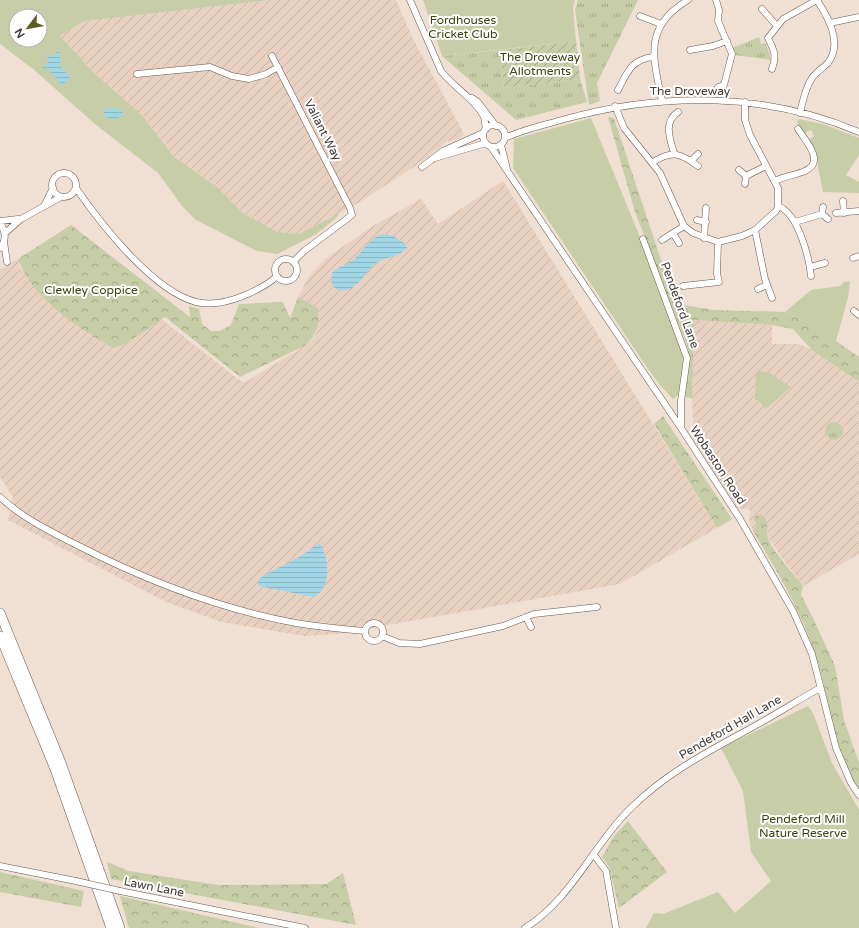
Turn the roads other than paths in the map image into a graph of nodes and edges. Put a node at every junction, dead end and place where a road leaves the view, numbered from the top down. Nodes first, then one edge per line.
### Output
1 (410, 0) edge
2 (688, 0) edge
3 (716, 0) edge
4 (817, 0) edge
5 (681, 2) edge
6 (762, 9) dead end
7 (640, 16) dead end
8 (859, 17) edge
9 (830, 22) junction
10 (661, 24) junction
11 (776, 25) junction
12 (727, 42) junction
13 (690, 50) dead end
14 (272, 56) dead end
15 (653, 57) junction
16 (278, 68) junction
17 (772, 69) dead end
18 (137, 74) dead end
19 (454, 86) junction
20 (718, 87) dead end
21 (618, 90) dead end
22 (662, 101) junction
23 (745, 102) junction
24 (615, 106) junction
25 (673, 113) dead end
26 (800, 113) junction
27 (496, 126) junction
28 (798, 129) dead end
29 (485, 131) junction
30 (503, 131) junction
31 (520, 131) junction
32 (859, 132) edge
33 (811, 133) dead end
34 (505, 138) junction
35 (804, 138) junction
36 (488, 145) junction
37 (501, 145) junction
38 (674, 153) junction
39 (698, 154) dead end
40 (432, 159) junction
41 (691, 161) junction
42 (653, 162) junction
43 (698, 166) dead end
44 (766, 166) junction
45 (422, 167) dead end
46 (739, 170) dead end
47 (508, 173) junction
48 (746, 176) junction
49 (775, 181) junction
50 (745, 184) dead end
51 (53, 188) junction
52 (76, 188) junction
53 (72, 195) junction
54 (61, 197) junction
55 (843, 202) dead end
56 (88, 205) junction
57 (44, 206) junction
58 (778, 206) junction
59 (823, 207) dead end
60 (706, 208) dead end
61 (859, 211) edge
62 (836, 213) dead end
63 (844, 213) junction
64 (822, 214) junction
65 (21, 219) junction
66 (828, 219) dead end
67 (697, 220) dead end
68 (0, 222) edge
69 (706, 222) junction
70 (795, 222) junction
71 (684, 226) junction
72 (755, 230) junction
73 (5, 232) junction
74 (673, 233) junction
75 (704, 238) junction
76 (644, 239) dead end
77 (662, 240) dead end
78 (4, 242) junction
79 (718, 242) junction
80 (679, 243) dead end
81 (0, 248) edge
82 (0, 256) edge
83 (859, 256) edge
84 (852, 258) dead end
85 (293, 262) junction
86 (825, 262) dead end
87 (810, 267) junction
88 (277, 276) junction
89 (811, 276) dead end
90 (683, 286) dead end
91 (767, 286) junction
92 (758, 289) dead end
93 (772, 298) dead end
94 (854, 310) dead end
95 (859, 316) edge
96 (681, 428) junction
97 (0, 497) edge
98 (597, 607) dead end
99 (0, 613) edge
100 (526, 617) junction
101 (531, 626) dead end
102 (365, 631) junction
103 (0, 636) edge
104 (382, 636) junction
105 (0, 647) edge
106 (820, 688) junction
107 (25, 696) junction
108 (859, 795) edge
109 (594, 854) junction
110 (0, 866) edge
111 (111, 928) edge
112 (120, 928) edge
113 (305, 928) edge
114 (525, 928) edge
115 (616, 928) edge

1 - 19 street
2 - 5 street
3 - 12 street
4 - 9 street
4 - 11 street
5 - 10 street
6 - 11 street
7 - 10 street
8 - 9 street
9 - 26 street
10 - 15 street
11 - 17 street
12 - 13 street
12 - 20 street
14 - 16 street, Valiant Way
15 - 21 street
15 - 22 street
16 - 18 street
16 - 85 street, Valiant Way
19 - 27 street
19 - 29 street
22 - 23 street, The Droveway
22 - 24 street, The Droveway
23 - 26 street, The Droveway
23 - 44 street
24 - 31 street, The Droveway
24 - 42 street
25 - 38 street
26 - 32 street, The Droveway
27 - 29 street
27 - 30 street
28 - 35 street
29 - 36 street
29 - 40 street
30 - 31 street, The Droveway
30 - 34 street
31 - 34 street, The Droveway
33 - 35 street
34 - 37 street
35 - 49 street
36 - 37 street
36 - 40 street
36 - 47 street, Wobaston Road
37 - 47 street, Wobaston Road
38 - 41 street
38 - 42 street
39 - 41 street
40 - 45 street
41 - 43 street
42 - 71 street
44 - 48 street
44 - 49 street
46 - 48 street
47 - 96 street, Wobaston Road
48 - 50 street
49 - 58 street
51 - 52 street
51 - 54 street
51 - 57 street
52 - 53 street
52 - 56 street
53 - 54 street
53 - 56 street
54 - 57 street
55 - 63 street
56 - 88 street
57 - 65 street
58 - 70 street
58 - 72 street
59 - 64 street
60 - 69 street
61 - 63 street
62 - 63 street
64 - 66 street
64 - 70 street
65 - 68 street
65 - 73 street
67 - 69 street
68 - 73 street
69 - 75 street
70 - 87 street
71 - 74 street
71 - 75 street
72 - 79 street
72 - 91 street
73 - 78 street
74 - 77 street
74 - 80 street
75 - 79 street
76 - 96 street, Pendeford Lane
78 - 81 street
78 - 82 street
79 - 90 street
83 - 84 street
85 - 88 street
85 - 88 street
86 - 87 street
87 - 89 street
91 - 92 street
91 - 93 street
94 - 95 street
96 - 106 street, Wobaston Road
97 - 102 street
98 - 100 street
99 - 112 highway
100 - 101 street
100 - 104 street
102 - 104 street
102 - 104 street
103 - 107 highway
105 - 107 highway
106 - 108 street, Wobaston Road
106 - 109 street, Pendeford Hall Lane
107 - 111 highway
109 - 114 street
109 - 115 street
110 - 113 street, Lawn Lane, bridge

